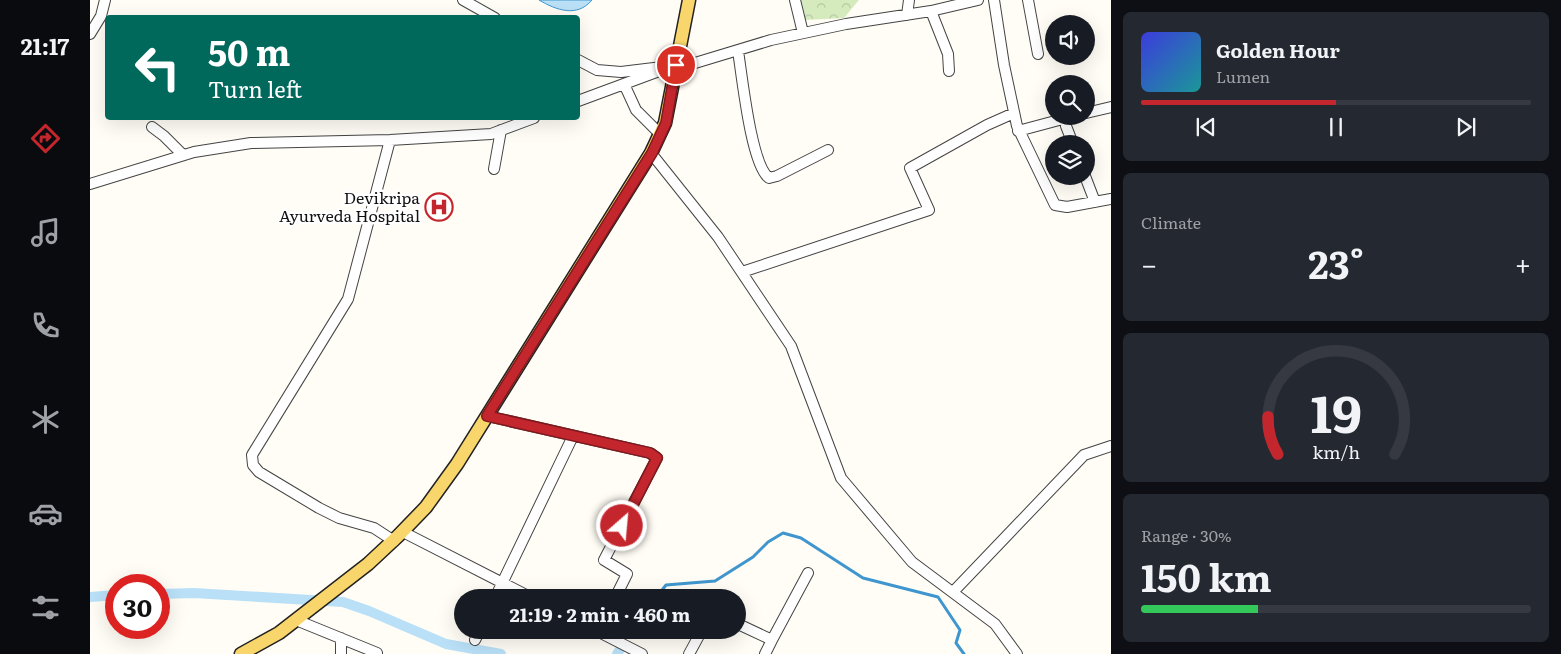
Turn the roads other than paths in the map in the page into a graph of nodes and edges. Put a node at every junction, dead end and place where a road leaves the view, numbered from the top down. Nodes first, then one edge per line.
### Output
1 (105, 0) edge
2 (463, 0) edge
3 (688, 0) edge
4 (795, 0) edge
5 (910, 0) edge
6 (978, 0) edge
7 (994, 0) edge
8 (1028, 0) edge
9 (931, 10) junction
10 (907, 14) junction
11 (490, 15) edge
12 (90, 34) edge
13 (803, 34) junction
14 (738, 50) junction
15 (1038, 54) dead end
16 (580, 61) edge
17 (676, 65) junction
18 (949, 71) dead end
19 (624, 84) junction
20 (580, 101) edge
21 (1111, 107) edge
22 (1095, 111) edge
23 (1014, 113) junction
24 (528, 120) edge
25 (1045, 124) edge
26 (1066, 126) dead end
27 (152, 127) dead end
28 (501, 130) junction
29 (1018, 131) junction
30 (660, 134) junction
31 (1070, 135) edge
32 (390, 140) junction
33 (828, 150) dead end
34 (652, 153) junction
35 (183, 155) junction
36 (494, 169) dead end
37 (90, 184) edge
38 (1088, 185) edge
39 (1111, 199) edge
40 (1095, 202) junction
41 (742, 272) junction
42 (487, 416) junction
43 (573, 436) junction
44 (1111, 446) edge
45 (398, 536) junction
46 (808, 573) dead end
47 (502, 582) junction
48 (499, 589) edge
49 (515, 589) edge
50 (620, 589) edge
51 (953, 592) junction
52 (298, 619) junction
53 (746, 628) edge
54 (341, 638) junction
55 (614, 639) edge
56 (697, 639) edge
57 (772, 640) junction
58 (244, 653) edge
59 (377, 653) edge
60 (341, 654) edge
61 (642, 654) edge
62 (689, 654) edge
63 (765, 654) edge
64 (1017, 654) edge

1 - 12 street
2 - 11 street
3 - 17 main road
4 - 13 street
5 - 10 street
6 - 9 street
7 - 23 street
8 - 15 street
9 - 10 street
9 - 18 street
10 - 13 street
13 - 14 street
14 - 17 street
14 - 33 street
16 - 17 street
17 - 19 street
17 - 30 main road
19 - 20 street
19 - 30 street
21 - 22 street
23 - 29 street
23 - 41 street
24 - 28 street
25 - 29 street
26 - 31 street
27 - 35 street
28 - 32 street
28 - 36 street
29 - 40 street
30 - 34 main road
32 - 35 street
32 - 45 street
34 - 41 street
34 - 42 main road
35 - 37 street
38 - 40 street
39 - 40 street
41 - 51 street
42 - 43 street
42 - 45 main road
43 - 47 street
43 - 50 street
44 - 51 street
45 - 47 street
45 - 52 main road
46 - 57 street
47 - 48 street
47 - 49 street
51 - 64 street
52 - 54 street
52 - 58 main road
53 - 57 street
54 - 59 street
54 - 60 street
55 - 61 street
56 - 62 street
57 - 63 street

